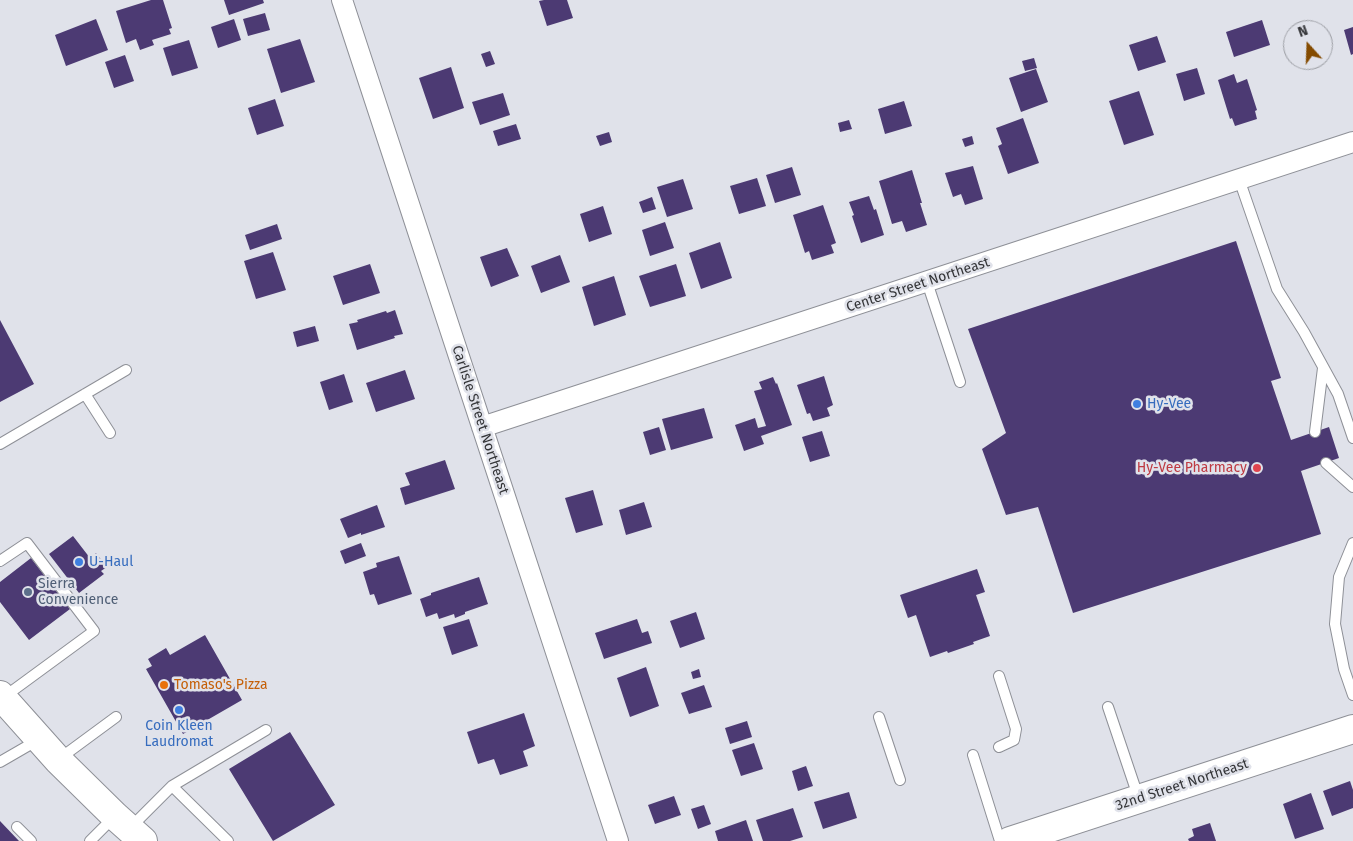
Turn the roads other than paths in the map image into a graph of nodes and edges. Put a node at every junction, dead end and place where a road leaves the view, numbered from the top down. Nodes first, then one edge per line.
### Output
1 (342, 0) edge
2 (1353, 142) edge
3 (1239, 179) junction
4 (927, 282) junction
5 (1323, 368) junction
6 (126, 370) dead end
7 (960, 382) dead end
8 (85, 394) junction
9 (482, 427) junction
10 (1315, 432) dead end
11 (110, 433) dead end
12 (1353, 438) edge
13 (0, 444) edge
14 (1326, 463) dead end
15 (1353, 486) edge
16 (1353, 543) edge
17 (0, 561) edge
18 (999, 676) dead end
19 (1353, 694) edge
20 (1, 696) edge
21 (1108, 707) dead end
22 (116, 717) dead end
23 (879, 718) dead end
24 (1353, 728) edge
25 (266, 730) dead end
26 (39, 739) junction
27 (999, 746) dead end
28 (973, 756) dead end
29 (58, 760) junction
30 (0, 762) edge
31 (900, 780) dead end
32 (172, 786) junction
33 (1139, 799) junction
34 (18, 827) dead end
35 (129, 829) edge
36 (31, 841) edge
37 (90, 841) edge
38 (228, 841) edge
39 (618, 841) edge
40 (1000, 841) edge
41 (1010, 841) edge

1 - 9 street, Carlisle Street Northeast
2 - 3 street, Center Street Northeast
3 - 4 street, Center Street Northeast
3 - 5 lane
4 - 7 lane
4 - 9 street, Center Street Northeast
5 - 10 lane
5 - 12 lane
6 - 8 lane
8 - 11 lane
8 - 13 lane
9 - 39 street, Carlisle Street Northeast
14 - 15 lane
16 - 19 lane
17 - 20 lane
18 - 27 lane
20 - 26 main road
21 - 33 lane
22 - 29 lane
23 - 31 lane
24 - 33 main road, 32nd Street Northeast
25 - 32 lane
26 - 29 main road
26 - 30 lane
28 - 40 lane
29 - 35 main road
32 - 35 lane
32 - 38 lane
33 - 41 main road, 32nd Street Northeast
34 - 36 lane
35 - 37 lane

